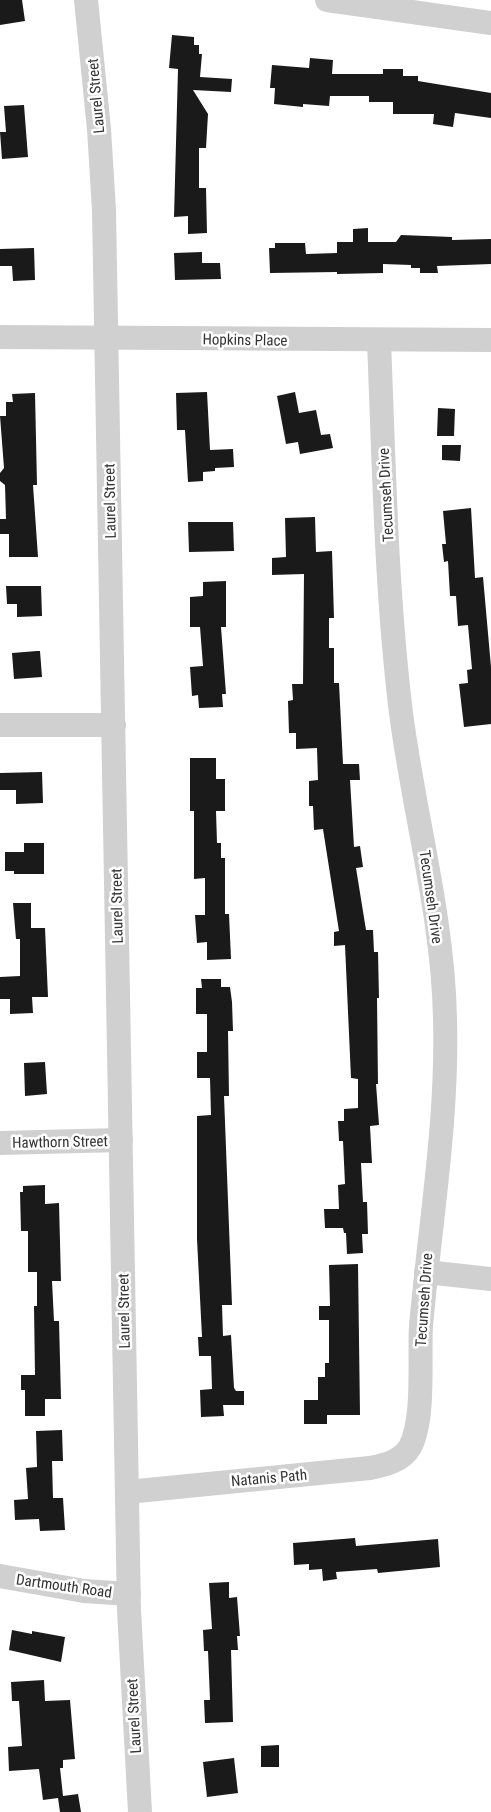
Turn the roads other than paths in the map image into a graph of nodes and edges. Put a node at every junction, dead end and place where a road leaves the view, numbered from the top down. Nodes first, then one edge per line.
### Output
1 (86, 0) edge
2 (327, 0) edge
3 (491, 23) edge
4 (0, 337) edge
5 (107, 338) junction
6 (491, 340) edge
7 (379, 341) junction
8 (0, 725) edge
9 (114, 725) junction
10 (121, 1140) junction
11 (0, 1143) edge
12 (426, 1272) junction
13 (491, 1279) edge
14 (406, 1452) joint
15 (127, 1492) junction
16 (0, 1576) edge
17 (128, 1594) junction
18 (140, 1812) edge

1 - 5 street, Laurel Street
2 - 3 street
4 - 5 street, Hopkins Place
5 - 7 street, Hopkins Place
5 - 9 street, Laurel Street
6 - 7 street, Hopkins Place
7 - 12 street, Tecumseh Drive
8 - 9 street
9 - 10 street, Laurel Street
10 - 11 street, Hawthorn Street
10 - 15 street, Laurel Street
12 - 13 street
12 - 14 street, Tecumseh Drive
14 - 15 street, Natanis Path
15 - 17 street, Laurel Street
16 - 17 street, Dartmouth Road
17 - 18 street, Laurel Street

